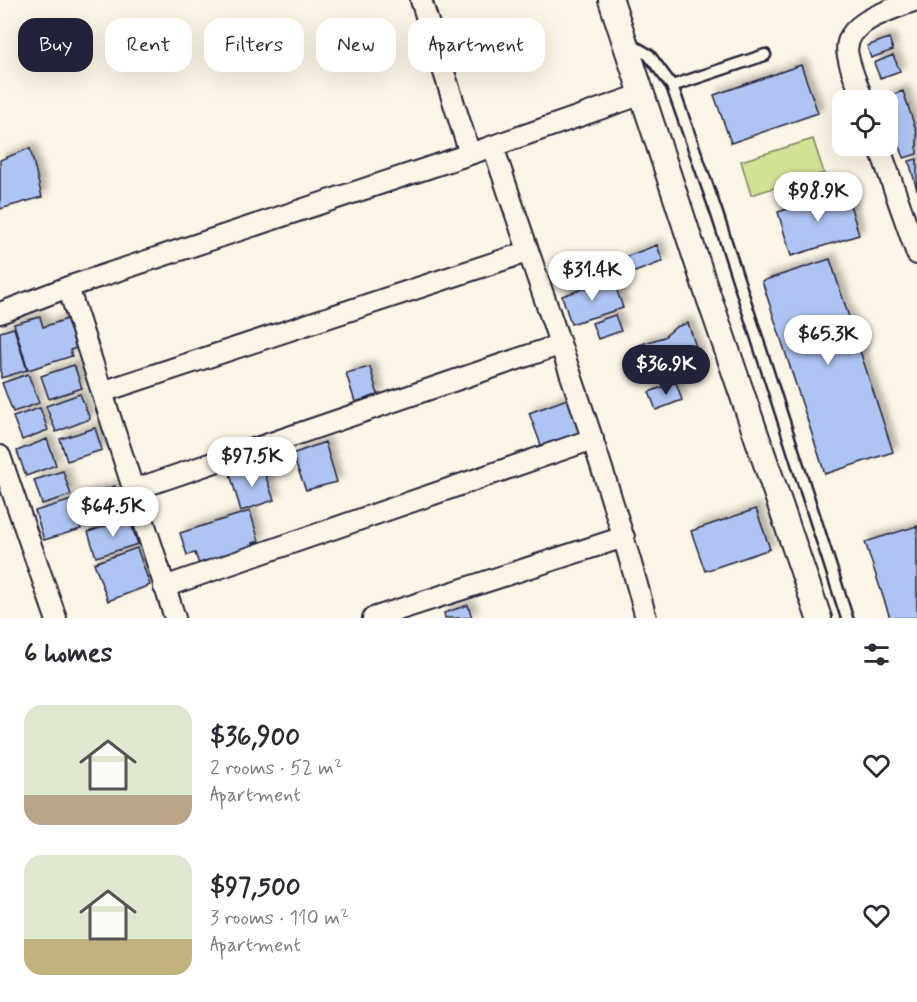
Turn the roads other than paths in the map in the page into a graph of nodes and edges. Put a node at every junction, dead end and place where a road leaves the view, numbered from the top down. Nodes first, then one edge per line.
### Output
1 (421, 0) edge
2 (611, 0) edge
3 (916, 0) edge
4 (626, 42) junction
5 (765, 55) dead end
6 (672, 86) junction
7 (860, 90) edge
8 (643, 94) junction
9 (493, 146) junction
10 (470, 154) junction
11 (883, 156) edge
12 (527, 252) junction
13 (917, 254) edge
14 (68, 287) junction
15 (0, 313) edge
16 (559, 345) junction
17 (102, 392) junction
18 (592, 439) junction
19 (0, 456) edge
20 (133, 490) junction
21 (624, 537) junction
22 (164, 587) junction
23 (56, 618) edge
24 (175, 618) edge
25 (373, 618) edge
26 (646, 618) edge
27 (819, 618) edge
28 (847, 618) edge

1 - 10 street
2 - 4 street
3 - 7 street
4 - 6 lane
4 - 8 street
5 - 6 lane
6 - 28 lane
8 - 9 street
8 - 27 street
9 - 10 street
9 - 12 street
10 - 14 street
11 - 13 street
12 - 16 street
12 - 17 street
14 - 15 street
14 - 17 street
16 - 18 street
16 - 20 street
17 - 20 street
18 - 21 street
18 - 22 street
19 - 23 street
20 - 22 street
21 - 25 street
21 - 26 street
22 - 24 street

